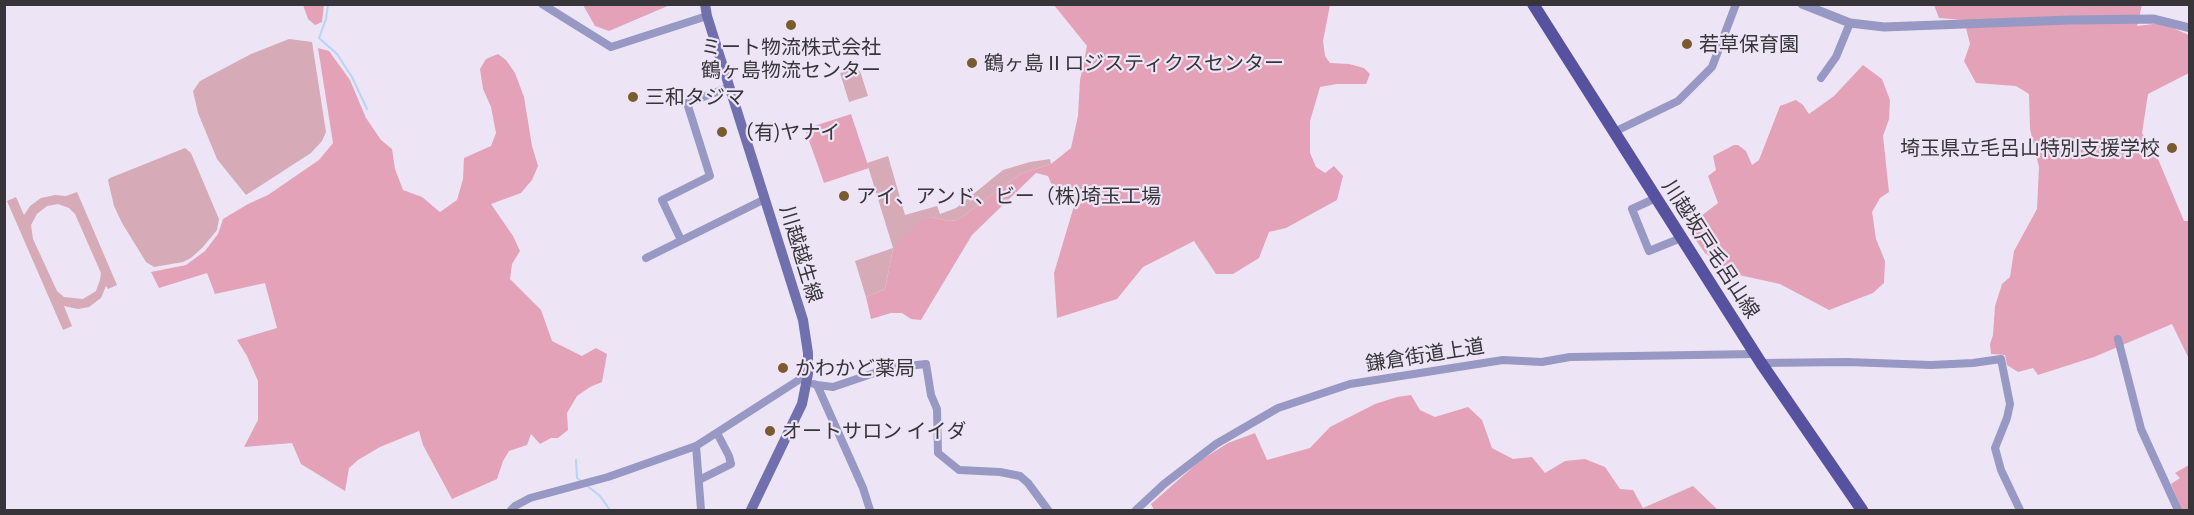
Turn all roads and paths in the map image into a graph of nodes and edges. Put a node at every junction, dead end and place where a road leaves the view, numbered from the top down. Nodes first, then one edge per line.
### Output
1 (542, 4) edge
2 (1533, 4) edge
3 (1736, 4) edge
4 (1802, 4) edge
5 (706, 10) edge
6 (1850, 23) junction
7 (2190, 28) edge
8 (1821, 78) dead end
9 (730, 87) junction
10 (1614, 132) junction
11 (1656, 198) junction
12 (765, 199) junction
13 (1681, 238) junction
14 (681, 240) junction
15 (646, 258) dead end
16 (2118, 339) dead end
17 (1759, 359) junction
18 (811, 381) junction
19 (717, 433) junction
20 (696, 446) junction
21 (699, 480) junction
22 (511, 510) edge
23 (701, 510) edge
24 (751, 510) edge
25 (870, 510) edge
26 (1048, 510) edge
27 (1136, 510) edge
28 (1862, 510) edge
29 (2020, 510) edge
30 (2178, 510) edge

1 - 5 street
2 - 10 main road, 川越坂戸毛呂山線
3 - 10 street
4 - 6 street
5 - 9 main road, 川越越生線
6 - 7 street
6 - 8 street
9 - 12 main road, 川越越生線
9 - 14 street
10 - 11 main road, 川越坂戸毛呂山線
11 - 13 main road, 川越坂戸毛呂山線
11 - 13 street
12 - 14 street
12 - 18 main road, 川越越生線
13 - 17 main road, 川越坂戸毛呂山線
14 - 15 street
16 - 30 street
17 - 27 street, 鎌倉街道上道
17 - 28 main road, 川越坂戸毛呂山線
17 - 29 street, 鎌倉街道上道
18 - 19 street
18 - 24 main road, 川越越生線
18 - 25 street
18 - 26 street
19 - 20 street
19 - 21 street
20 - 21 street
20 - 22 street
21 - 23 street

